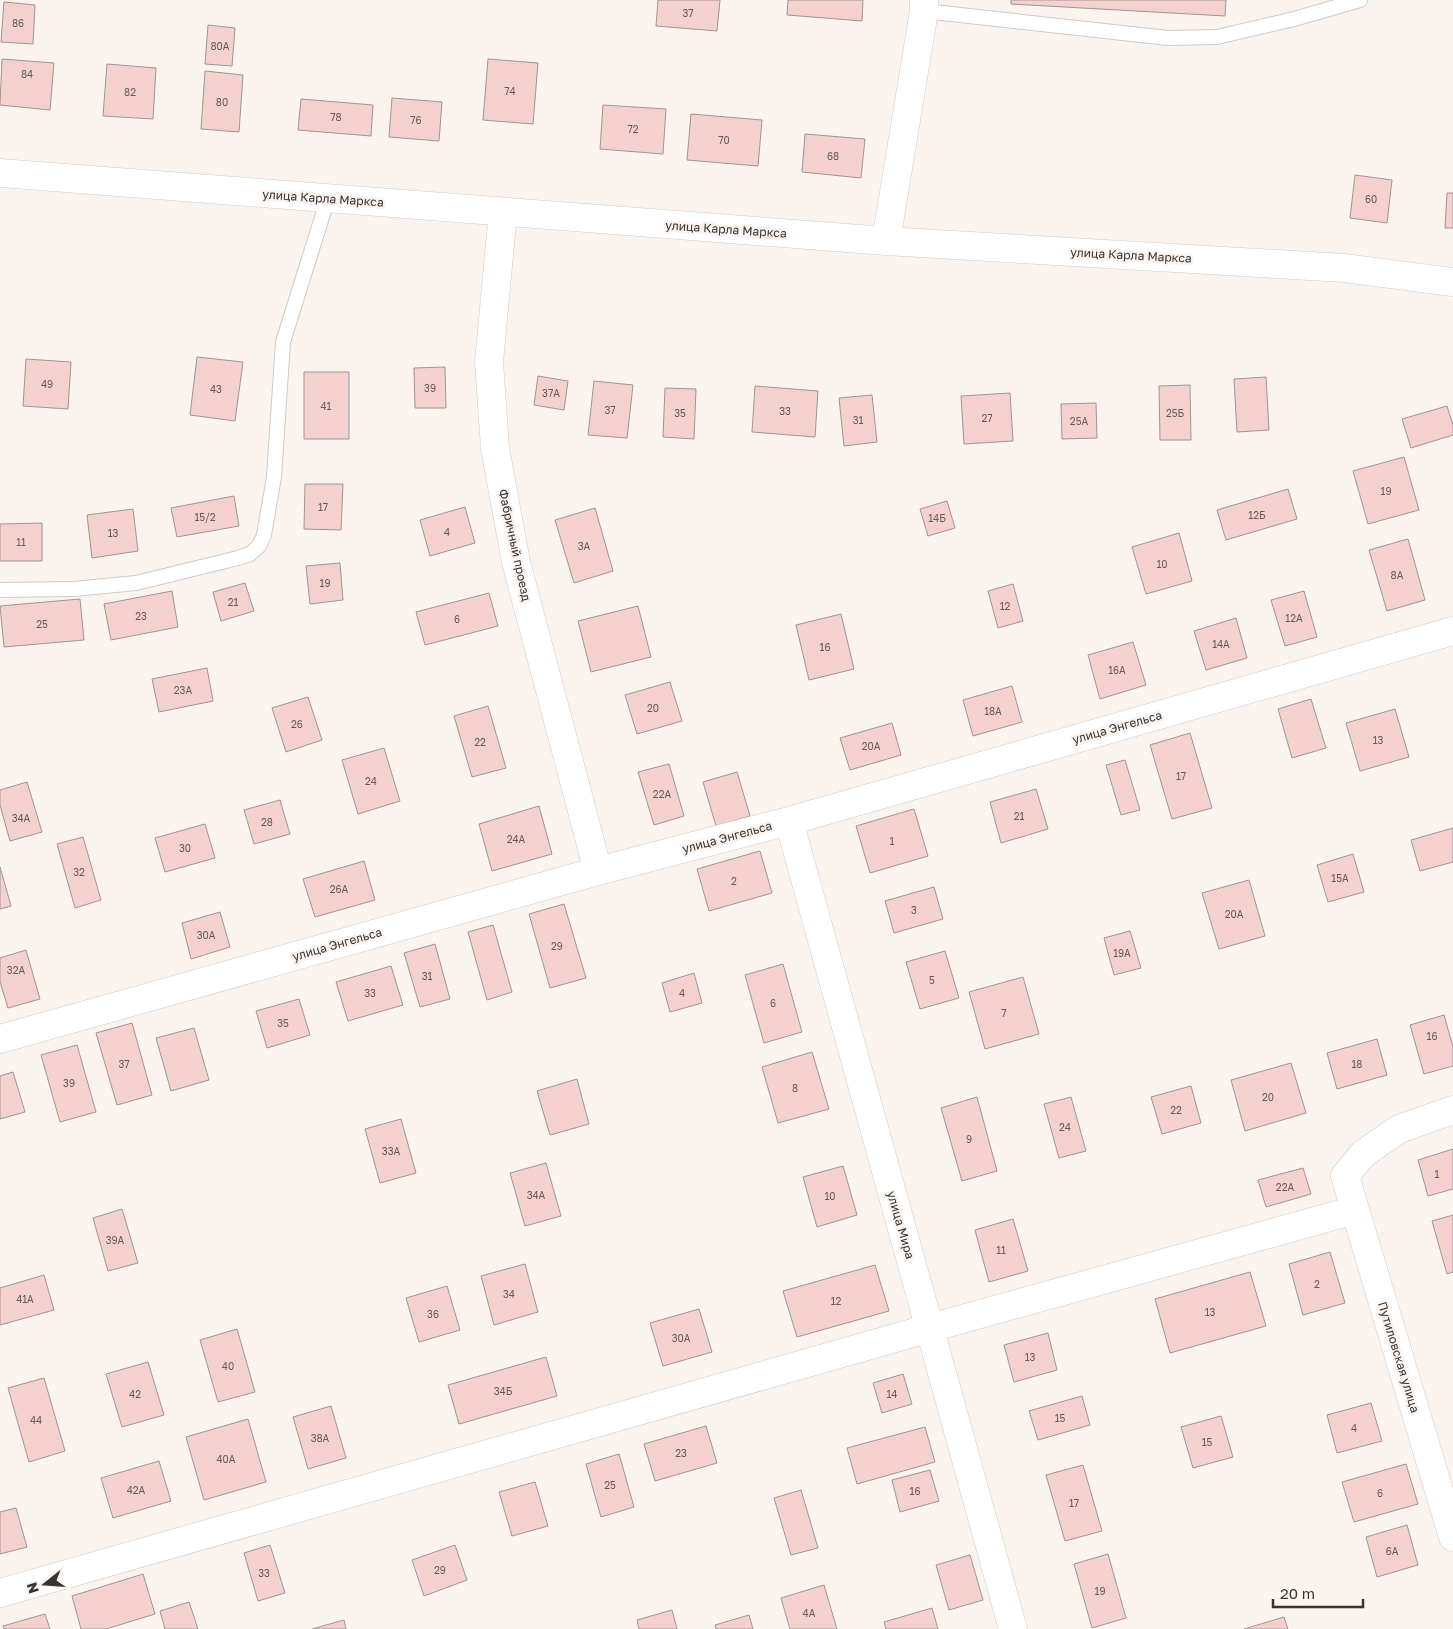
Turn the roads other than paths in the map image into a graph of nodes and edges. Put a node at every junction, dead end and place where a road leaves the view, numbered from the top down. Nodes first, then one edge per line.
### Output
1 (1360, 0) edge
2 (924, 5) edge
3 (0, 173) edge
4 (328, 198) junction
5 (503, 212) junction
6 (886, 240) junction
7 (1453, 282) edge
8 (0, 590) edge
9 (1453, 631) edge
10 (789, 820) junction
11 (598, 871) junction
12 (0, 1039) edge
13 (1453, 1110) edge
14 (1355, 1210) junction
15 (930, 1328) junction
16 (1453, 1537) edge
17 (0, 1593) edge
18 (1013, 1629) edge

1 - 2 lane
2 - 6 street
3 - 4 street, улица Карла Маркса
4 - 5 street, улица Карла Маркса
4 - 8 lane
5 - 6 street, улица Карла Маркса
5 - 11 street, Фабричный проезд
6 - 7 street, улица Карла Маркса
9 - 10 street, улица Энгельса
10 - 11 street, улица Энгельса
10 - 15 street, улица Мира
11 - 12 street, улица Энгельса
13 - 14 street, Путиловская улица
14 - 15 street
14 - 16 street, Путиловская улица
15 - 17 street
15 - 18 street, улица Мира

